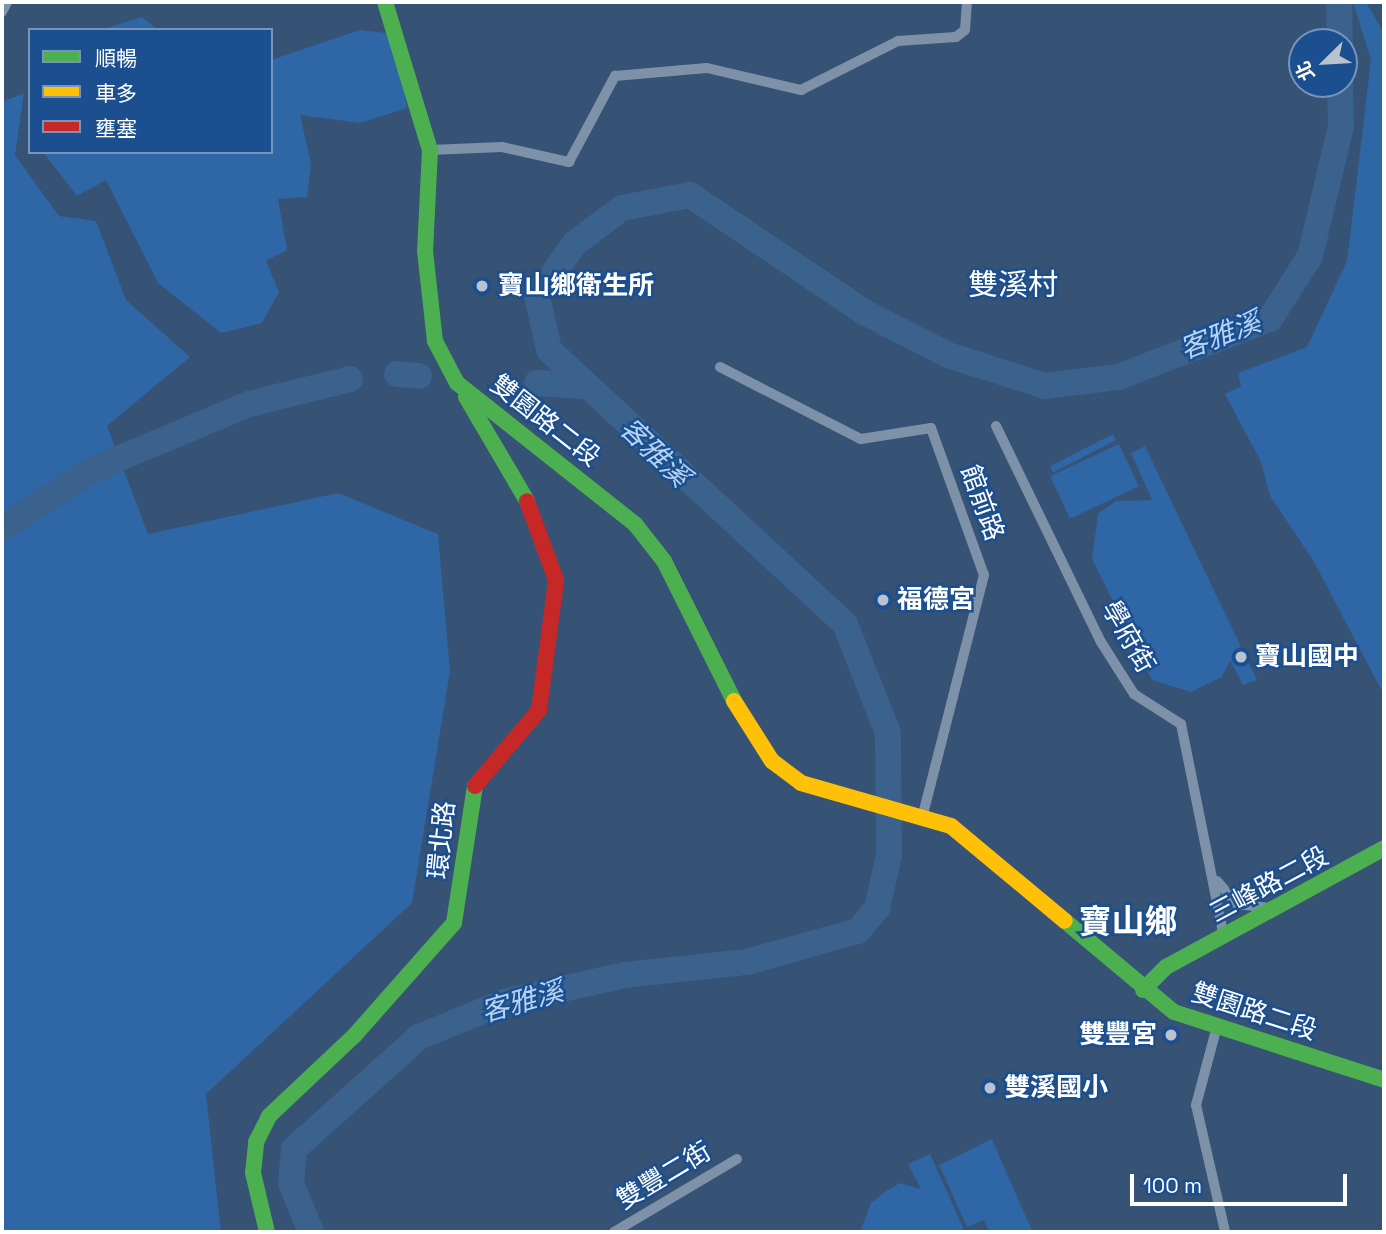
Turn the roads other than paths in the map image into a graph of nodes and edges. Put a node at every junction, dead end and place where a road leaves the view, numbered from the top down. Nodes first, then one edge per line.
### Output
1 (7, 2) edge
2 (385, 2) edge
3 (967, 2) edge
4 (2, 12) edge
5 (430, 150) junction
6 (720, 367) dead end
7 (457, 383) junction
8 (996, 426) dead end
9 (923, 815) junction
10 (1384, 848) edge
11 (1209, 861) junction
12 (1282, 906) junction
13 (1224, 938) junction
14 (1143, 990) junction
15 (1216, 1030) junction
16 (1384, 1080) edge
17 (737, 1159) dead end
18 (267, 1232) edge
19 (614, 1232) edge
20 (1224, 1232) edge

1 - 4 street
2 - 5 street, 雙園路二段
3 - 5 street
5 - 7 street, 雙園路二段
6 - 9 street, 館前路
7 - 9 street, 雙園路二段
7 - 18 street, 環北路
8 - 11 street, 學府街
9 - 14 street, 雙園路二段
10 - 12 street, 三峰路二段
11 - 12 street, 學府街
11 - 13 street, 學府街
12 - 13 street, 三峰路二段
13 - 14 street, 三峰路二段
14 - 15 street, 雙園路二段
15 - 16 street, 雙園路二段
15 - 20 street
17 - 19 street, 雙豐二街

